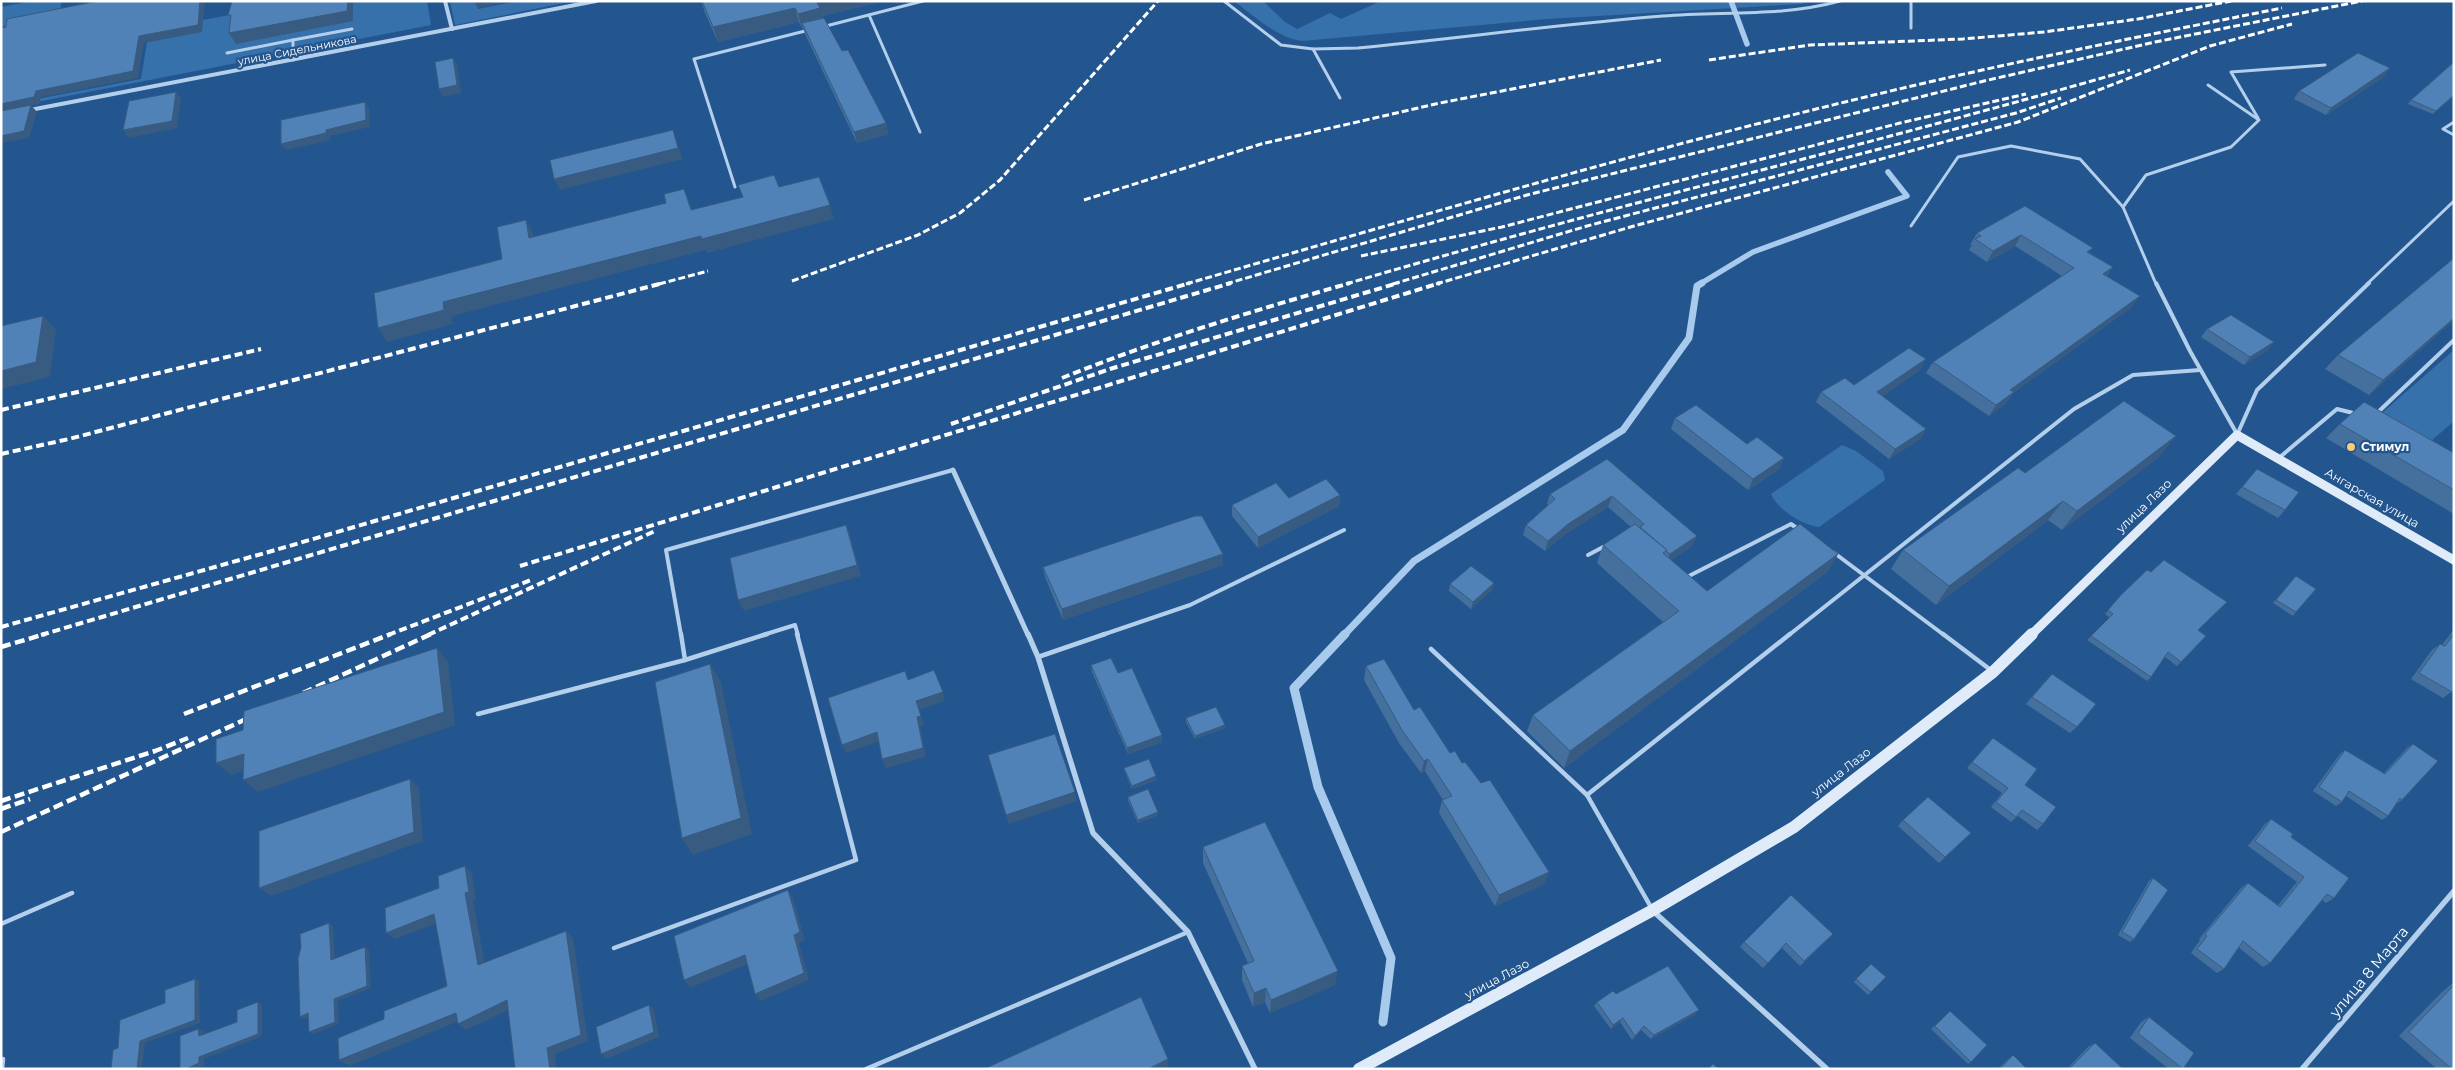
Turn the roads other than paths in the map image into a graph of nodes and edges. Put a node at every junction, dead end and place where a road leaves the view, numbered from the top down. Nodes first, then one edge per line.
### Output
1 (445, 1) edge
2 (596, 1) edge
3 (923, 1) edge
4 (1224, 1) edge
5 (1840, 1) edge
6 (1911, 1) edge
7 (869, 15) junction
8 (823, 27) edge
9 (1912, 28) dead end
10 (352, 29) dead end
11 (452, 29) junction
12 (814, 29) edge
13 (293, 40) junction
14 (1313, 49) junction
15 (227, 53) dead end
16 (293, 60) junction
17 (2325, 65) dead end
18 (2208, 85) dead end
19 (1340, 98) dead end
20 (21, 111) edge
21 (2259, 120) junction
22 (2454, 122) edge
23 (920, 132) dead end
24 (2454, 135) edge
25 (735, 187) dead end
26 (2454, 201) edge
27 (2124, 207) junction
28 (1911, 226) dead end
29 (2454, 340) edge
30 (2200, 370) junction
31 (2364, 415) edge
32 (2380, 422) edge
33 (2237, 435) junction
34 (2278, 459) junction
35 (953, 470) joint
36 (1344, 530) dead end
37 (1806, 534) edge
38 (1610, 542) edge
39 (1828, 549) edge
40 (1588, 555) dead end
41 (2454, 560) edge
42 (1866, 574) junction
43 (1680, 581) edge
44 (1431, 649) dead end
45 (1038, 657) junction
46 (684, 660) junction
47 (1993, 672) junction
48 (478, 714) dead end
49 (1587, 795) junction
50 (2454, 891) edge
51 (72, 893) dead end
52 (1653, 910) junction
53 (1, 924) edge
54 (1188, 932) junction
55 (614, 948) dead end
56 (3, 1059) dead end
57 (2, 1069) edge
58 (866, 1069) edge
59 (1255, 1069) edge
60 (1359, 1069) edge
61 (1828, 1069) edge
62 (2302, 1069) edge

1 - 11 street
2 - 11 street, улица Сидельникова
3 - 7 lane
4 - 14 lane
5 - 14 lane
6 - 9 lane
7 - 8 lane
7 - 23 lane
10 - 13 lane
11 - 16 street, улица Сидельникова
12 - 25 lane
13 - 15 lane
13 - 16 lane
14 - 19 lane
16 - 20 street, улица Сидельникова
17 - 21 lane
18 - 21 lane
21 - 27 lane
22 - 24 lane
26 - 33 lane
27 - 28 lane
27 - 30 lane
29 - 32 lane
30 - 33 lane
30 - 42 lane
31 - 34 lane
33 - 34 street
33 - 47 street, улица Лазо
34 - 41 street, Ангарская улица
35 - 45 street
35 - 46 lane
36 - 45 lane
37 - 43 lane
38 - 40 lane
39 - 42 lane
42 - 47 lane
42 - 49 lane
44 - 49 lane
45 - 54 street
46 - 48 lane
46 - 55 lane
47 - 52 street, улица Лазо
49 - 52 lane
50 - 62 street, улица 8 Марта
51 - 53 lane
52 - 60 street, улица Лазо
52 - 61 street
54 - 58 lane
54 - 59 street
56 - 57 lane

